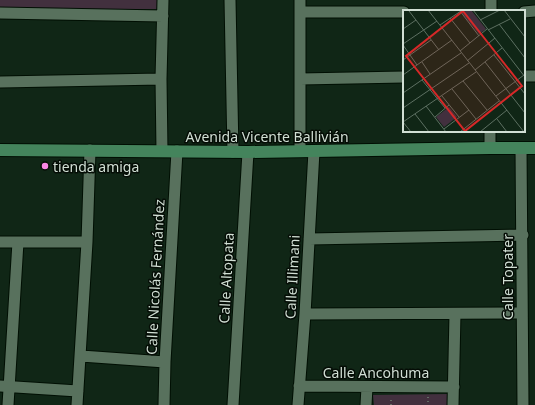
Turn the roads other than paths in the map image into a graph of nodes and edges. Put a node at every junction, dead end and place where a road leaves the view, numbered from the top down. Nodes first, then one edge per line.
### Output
1 (163, 0) edge
2 (230, 0) edge
3 (300, 0) edge
4 (535, 11) edge
5 (300, 12) junction
6 (403, 12) edge
7 (525, 12) edge
8 (0, 13) edge
9 (163, 16) junction
10 (403, 77) edge
11 (161, 79) junction
12 (300, 79) junction
13 (0, 82) edge
14 (490, 132) edge
15 (490, 148) junction
16 (522, 148) junction
17 (535, 148) edge
18 (0, 150) edge
19 (90, 150) junction
20 (162, 151) junction
21 (177, 151) junction
22 (300, 151) junction
23 (314, 151) junction
24 (233, 152) junction
25 (248, 152) junction
26 (523, 235) junction
27 (309, 240) junction
28 (0, 242) edge
29 (18, 242) junction
30 (87, 242) junction
31 (522, 313) junction
32 (305, 314) junction
33 (455, 314) junction
34 (81, 356) junction
35 (165, 362) junction
36 (4, 386) edge
37 (299, 386) junction
38 (368, 387) junction
39 (454, 387) junction
40 (78, 391) junction
41 (8, 405) edge
42 (77, 405) edge
43 (164, 405) edge
44 (233, 405) edge
45 (298, 405) edge
46 (366, 405) edge
47 (454, 405) edge
48 (523, 405) edge

1 - 9 street
2 - 24 street
3 - 5 street
4 - 7 street
5 - 6 street
5 - 12 street
8 - 9 street
9 - 11 street
10 - 12 street
11 - 13 street
11 - 20 street
12 - 22 street
14 - 15 street
15 - 16 street, Avenida Vicente Ballivián
15 - 23 street, Avenida Vicente Ballivián
16 - 17 street, Avenida Vicente Ballivián
16 - 26 street, Calle Topater
18 - 19 street, Avenida Vicente Ballivián
19 - 20 street, Avenida Vicente Ballivián
19 - 30 street
20 - 21 street, Avenida Vicente Ballivián
21 - 24 street, Avenida Vicente Ballivián
21 - 35 street, Calle Nicolás Fernández
22 - 23 street, Avenida Vicente Ballivián
22 - 25 street, Avenida Vicente Ballivián
23 - 27 street, Calle Illimani
24 - 25 street, Avenida Vicente Ballivián
25 - 44 street, Calle Altopata
26 - 27 street
26 - 31 street, Calle Topater
27 - 32 street, Calle Illimani
28 - 29 street
29 - 30 street
29 - 36 street
30 - 34 street
31 - 33 street
31 - 48 street, Calle Topater
32 - 33 street
32 - 37 street, Calle Illimani
33 - 39 street
34 - 35 street
34 - 40 street
35 - 43 street, Calle Nicolás Fernández
36 - 40 street
36 - 41 street
37 - 38 street, Calle Ancohuma
37 - 45 street, Calle Illimani
38 - 39 street, Calle Ancohuma
38 - 46 street
39 - 47 street
40 - 42 street

